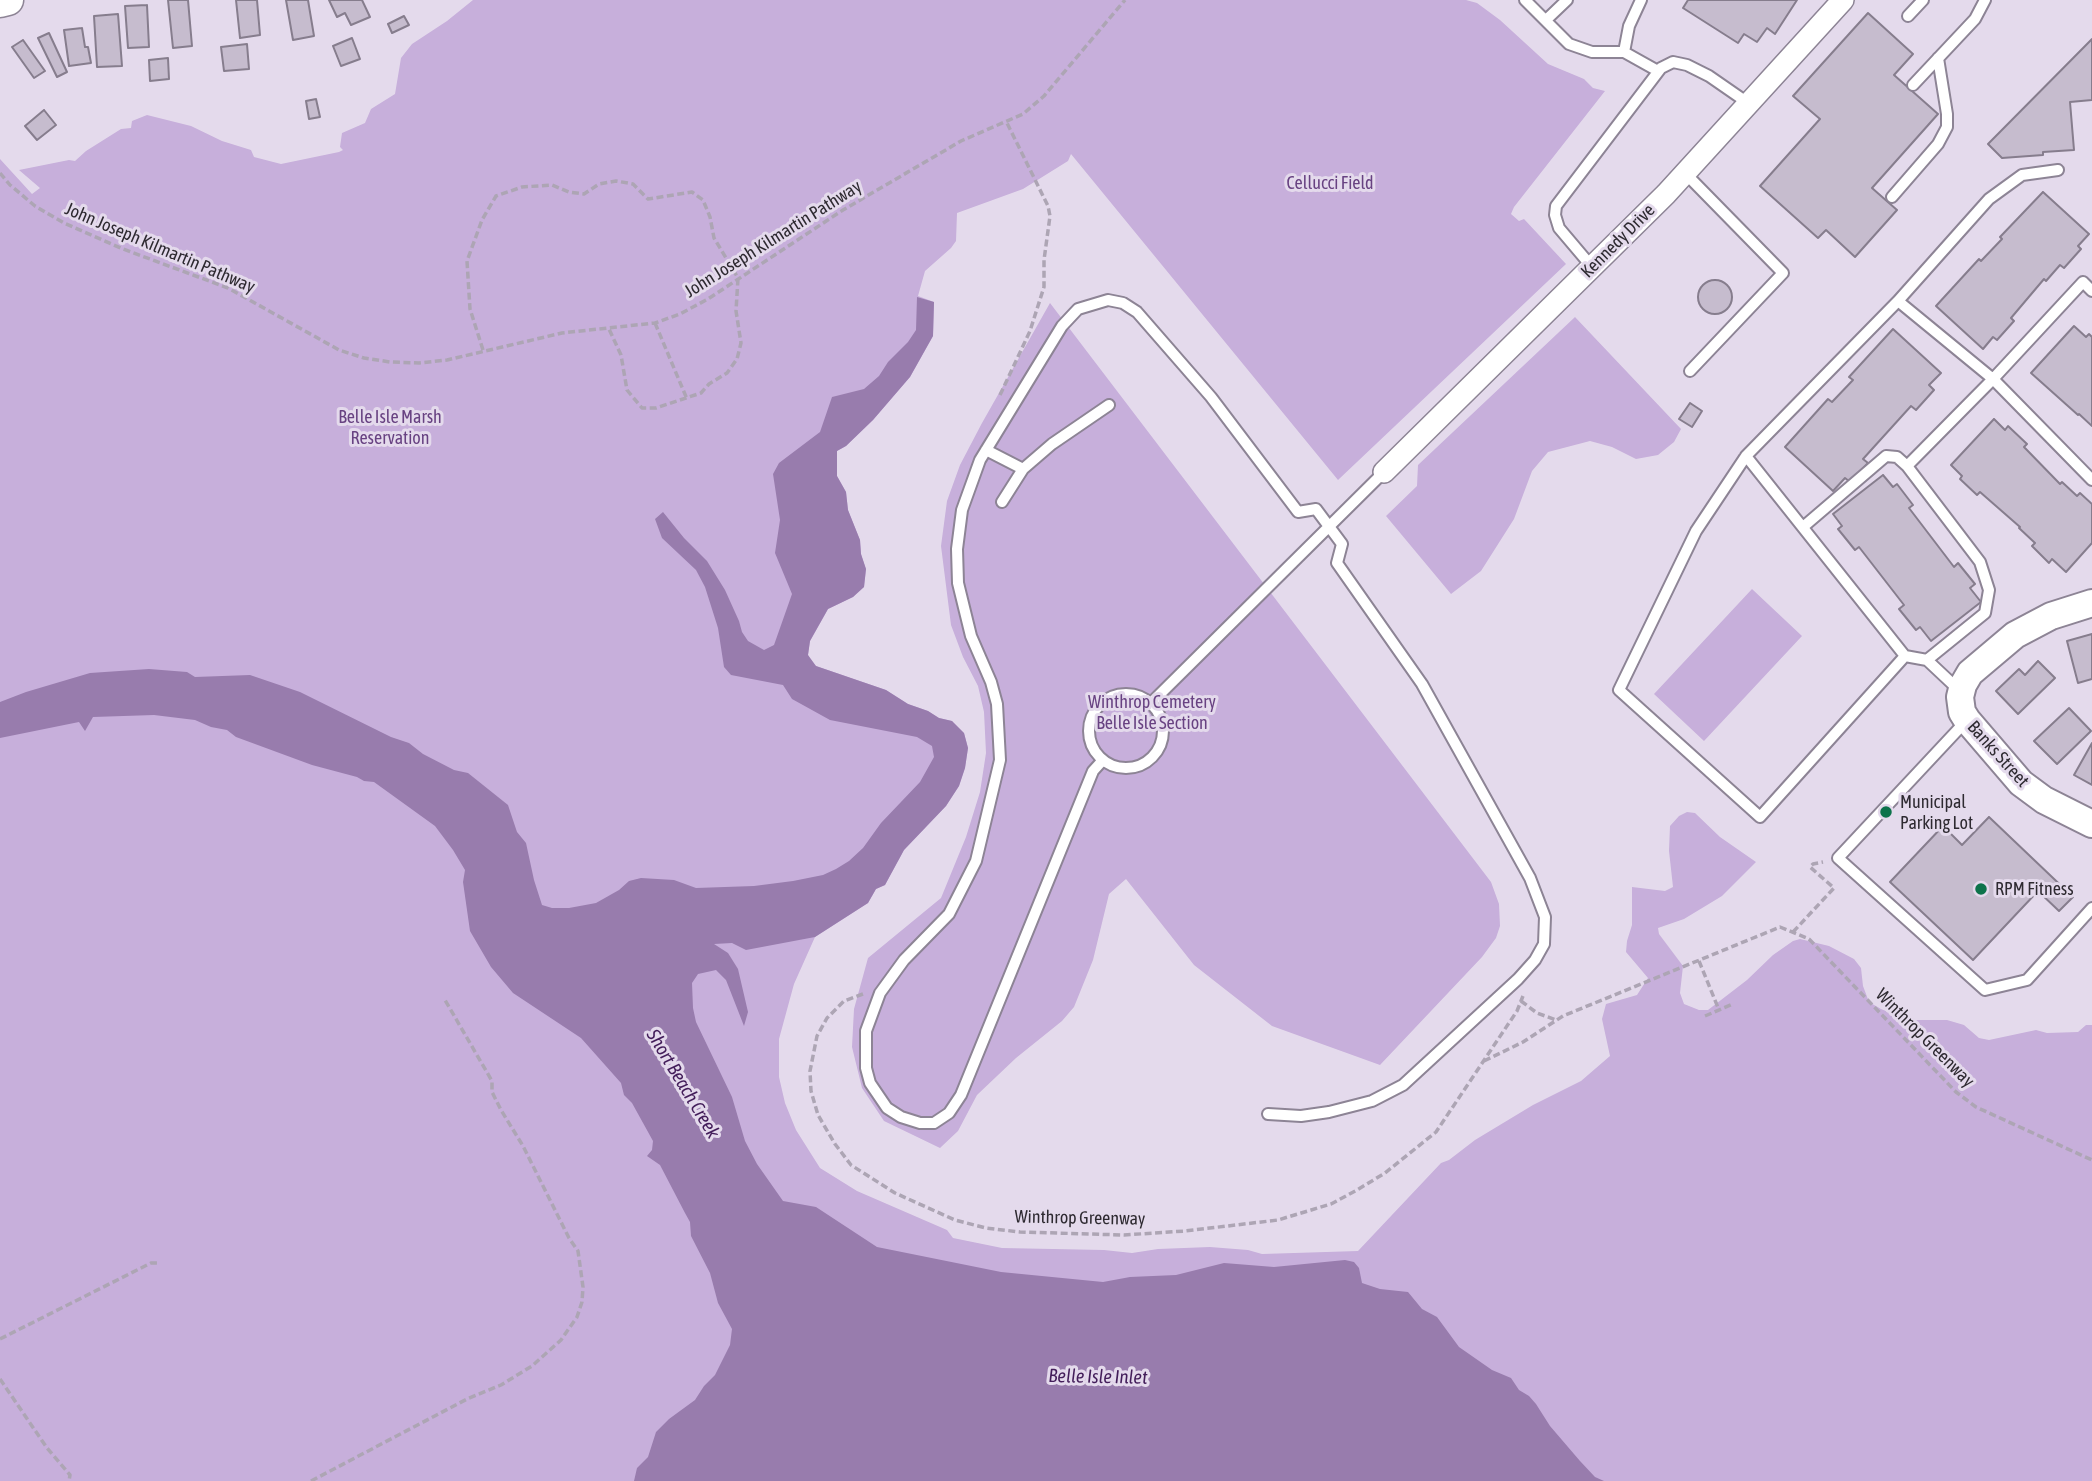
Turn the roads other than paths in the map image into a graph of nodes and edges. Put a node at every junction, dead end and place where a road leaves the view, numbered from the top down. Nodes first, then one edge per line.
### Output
1 (8, 0) edge
2 (1524, 0) edge
3 (1567, 0) edge
4 (1641, 0) edge
5 (1843, 0) edge
6 (1923, 0) edge
7 (1985, 0) edge
8 (0, 2) edge
9 (1908, 16) dead end
10 (1546, 20) junction
11 (1624, 52) junction
12 (1938, 58) junction
13 (1658, 71) junction
14 (1913, 85) dead end
15 (1748, 103) junction
16 (2058, 170) dead end
17 (1685, 173) junction
18 (1892, 197) dead end
19 (1592, 267) junction
20 (2092, 291) edge
21 (1898, 301) junction
22 (1690, 371) dead end
23 (1993, 379) junction
24 (1109, 405) dead end
25 (986, 450) junction
26 (1746, 456) junction
27 (1906, 466) junction
28 (1023, 469) junction
29 (1384, 472) joint
30 (2092, 480) edge
31 (1002, 502) dead end
32 (1329, 527) junction
33 (1802, 527) junction
34 (2092, 603) edge
35 (1905, 656) junction
36 (1927, 660) junction
37 (1961, 691) junction
38 (1151, 703) junction
39 (1967, 720) junction
40 (1103, 760) junction
41 (2092, 824) edge
42 (2092, 908) edge
43 (1268, 1114) dead end

1 - 8 main road
2 - 10 lane
3 - 10 lane
4 - 11 lane
5 - 15 street, Kennedy Drive
6 - 9 lane
7 - 12 lane
10 - 11 lane
11 - 13 lane
12 - 14 lane
12 - 18 lane
13 - 15 lane
13 - 19 lane
15 - 17 street, Kennedy Drive
16 - 21 lane
17 - 19 street, Kennedy Drive
17 - 22 lane
19 - 29 street, Kennedy Drive
20 - 23 lane
21 - 23 lane
21 - 26 lane
23 - 27 lane
23 - 30 lane
24 - 28 lane
25 - 28 lane
25 - 32 lane
25 - 40 lane
26 - 33 lane
26 - 35 lane
27 - 33 lane
27 - 36 lane
28 - 31 lane
29 - 32 lane
32 - 38 lane
32 - 43 lane
33 - 35 lane
34 - 37 street
35 - 36 lane
36 - 37 lane
37 - 39 street, Banks Street
38 - 40 lane
38 - 40 lane
39 - 41 street, Banks Street
39 - 42 lane

